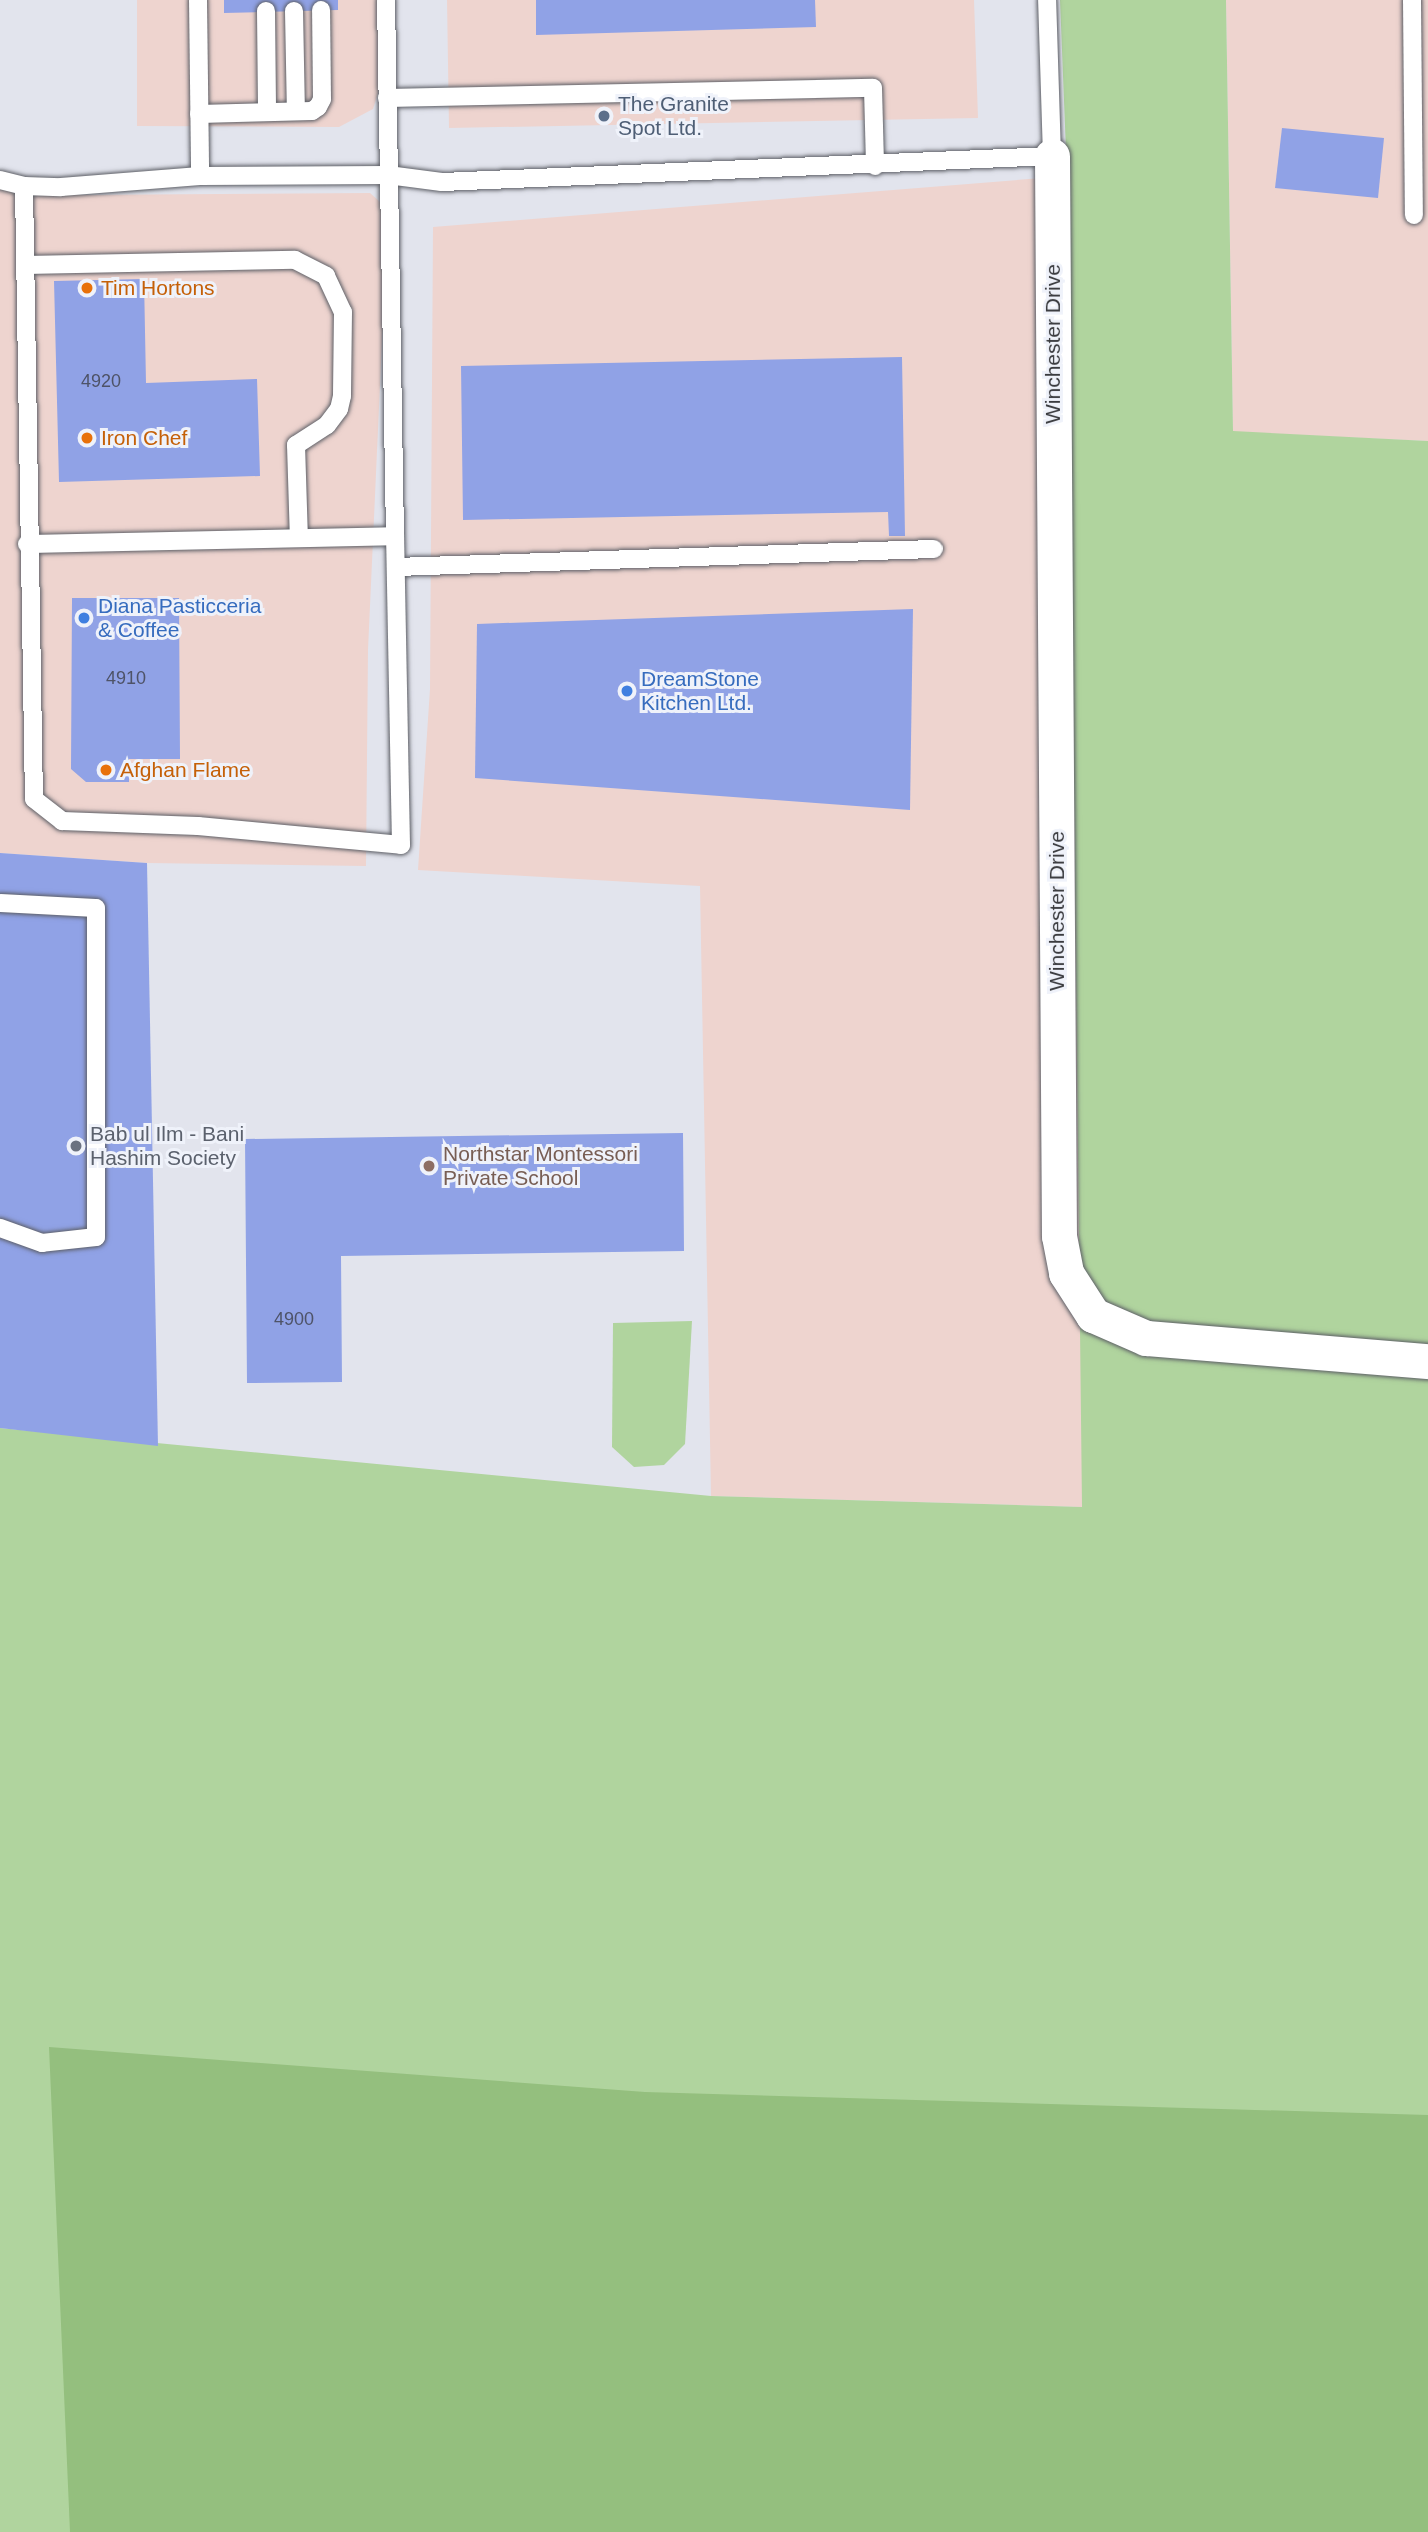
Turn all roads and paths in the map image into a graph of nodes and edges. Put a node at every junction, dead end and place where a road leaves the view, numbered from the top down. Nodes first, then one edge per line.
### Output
1 (198, 0) edge
2 (386, 0) edge
3 (1047, 0) edge
4 (1412, 0) edge
5 (321, 10) dead end
6 (266, 11) dead end
7 (294, 11) dead end
8 (387, 98) junction
9 (296, 111) junction
10 (267, 112) junction
11 (199, 114) junction
12 (1052, 156) junction
13 (875, 166) junction
14 (388, 175) junction
15 (200, 176) junction
16 (0, 180) edge
17 (24, 186) junction
18 (1414, 215) dead end
19 (25, 265) junction
20 (395, 536) junction
21 (299, 538) junction
22 (27, 544) junction
23 (934, 549) dead end
24 (396, 567) junction
25 (0, 903) edge
26 (0, 1228) edge
27 (1428, 1361) edge

1 - 11 lane
2 - 8 lane
3 - 12 lane
4 - 18 lane
5 - 9 lane
6 - 10 lane
7 - 9 lane
8 - 13 lane
8 - 14 lane
9 - 10 lane
10 - 11 lane
11 - 15 lane
12 - 13 lane
12 - 27 street, Winchester Drive
13 - 14 lane
14 - 15 lane
14 - 20 lane
15 - 17 lane
16 - 17 lane
17 - 19 lane
19 - 21 lane
19 - 22 lane
20 - 21 lane
20 - 24 lane
21 - 22 lane
22 - 24 lane
23 - 24 lane
25 - 26 lane

